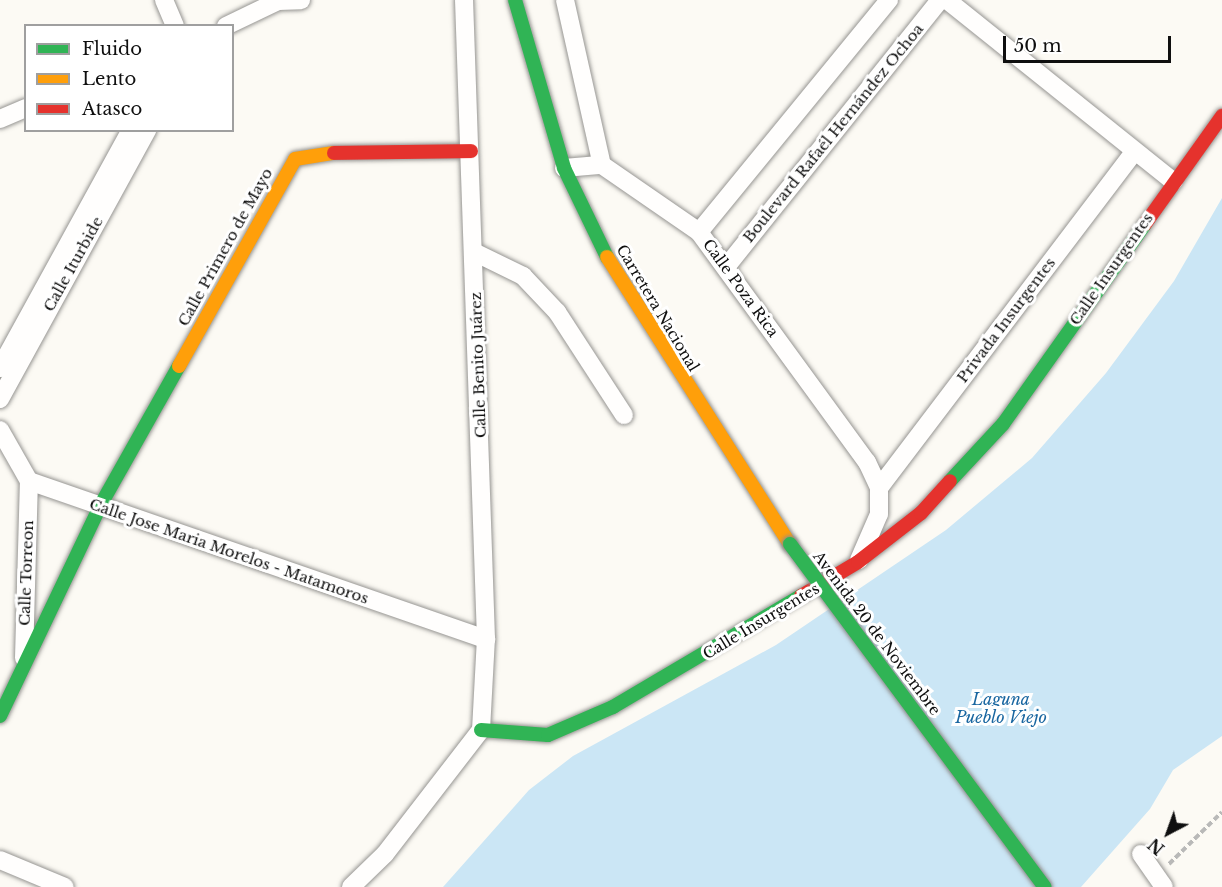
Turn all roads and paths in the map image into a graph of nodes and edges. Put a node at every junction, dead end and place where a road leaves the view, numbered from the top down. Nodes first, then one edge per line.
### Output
1 (164, 0) edge
2 (301, 0) edge
3 (464, 0) edge
4 (515, 0) edge
5 (565, 0) edge
6 (889, 0) edge
7 (940, 0) edge
8 (947, 0) edge
9 (278, 1) edge
10 (174, 24) edge
11 (230, 24) edge
12 (24, 109) edge
13 (1222, 116) edge
14 (0, 119) edge
15 (130, 132) edge
16 (145, 132) edge
17 (471, 151) junction
18 (1133, 153) junction
19 (123, 159) junction
20 (602, 165) junction
21 (564, 168) junction
22 (1173, 181) junction
23 (699, 232) junction
24 (474, 252) junction
25 (726, 267) junction
26 (31, 327) junction
27 (0, 368) edge
28 (0, 399) edge
29 (624, 415) dead end
30 (0, 430) edge
31 (29, 481) junction
32 (879, 488) junction
33 (100, 506) junction
34 (790, 544) joint
35 (858, 562) junction
36 (486, 639) junction
37 (24, 666) junction
38 (0, 716) edge
39 (481, 730) junction
40 (1222, 812) edge
41 (1142, 854) dead end
42 (0, 860) edge
43 (1161, 881) edge
44 (64, 887) edge
45 (351, 887) edge
46 (1045, 887) edge

1 - 10 street
2 - 9 street
3 - 17 street, Calle Benito Juárez
4 - 21 street, Carretera Nacional
5 - 20 street
6 - 23 street
7 - 25 street, Boulevard Rafaél Hernández Ochoa
8 - 18 street
9 - 11 street
12 - 14 street
13 - 22 street, Calle Insurgentes
15 - 19 street, Calle Iturbide
16 - 19 street, Calle Iturbide
17 - 24 street, Calle Benito Juárez
17 - 33 street, Calle Primero de Mayo
18 - 22 street
18 - 32 street, Privada Insurgentes
19 - 26 street, Calle Iturbide
20 - 21 street
20 - 23 street, Calle Poza Rica
21 - 34 street, Carretera Nacional
22 - 35 street, Calle Insurgentes
23 - 25 street, Calle Poza Rica
24 - 29 street
24 - 36 street, Calle Benito Juárez
25 - 32 street, Calle Poza Rica
26 - 27 street, Calle Iturbide
26 - 28 street, Calle Iturbide
30 - 31 street
31 - 33 street, Calle Jose Maria Morelos - Matamoros
31 - 37 street, Calle Torreon
32 - 35 street, Calle Poza Rica
33 - 36 street, Calle Jose Maria Morelos - Matamoros
33 - 37 street, Calle Torreon
34 - 46 street, Avenida 20 de Noviembre, bridge
35 - 39 street, Calle Insurgentes
36 - 39 street, Calle Benito Juárez
37 - 38 street, Calle Torreon
39 - 45 street
40 - 43 path
41 - 43 street
42 - 44 street

